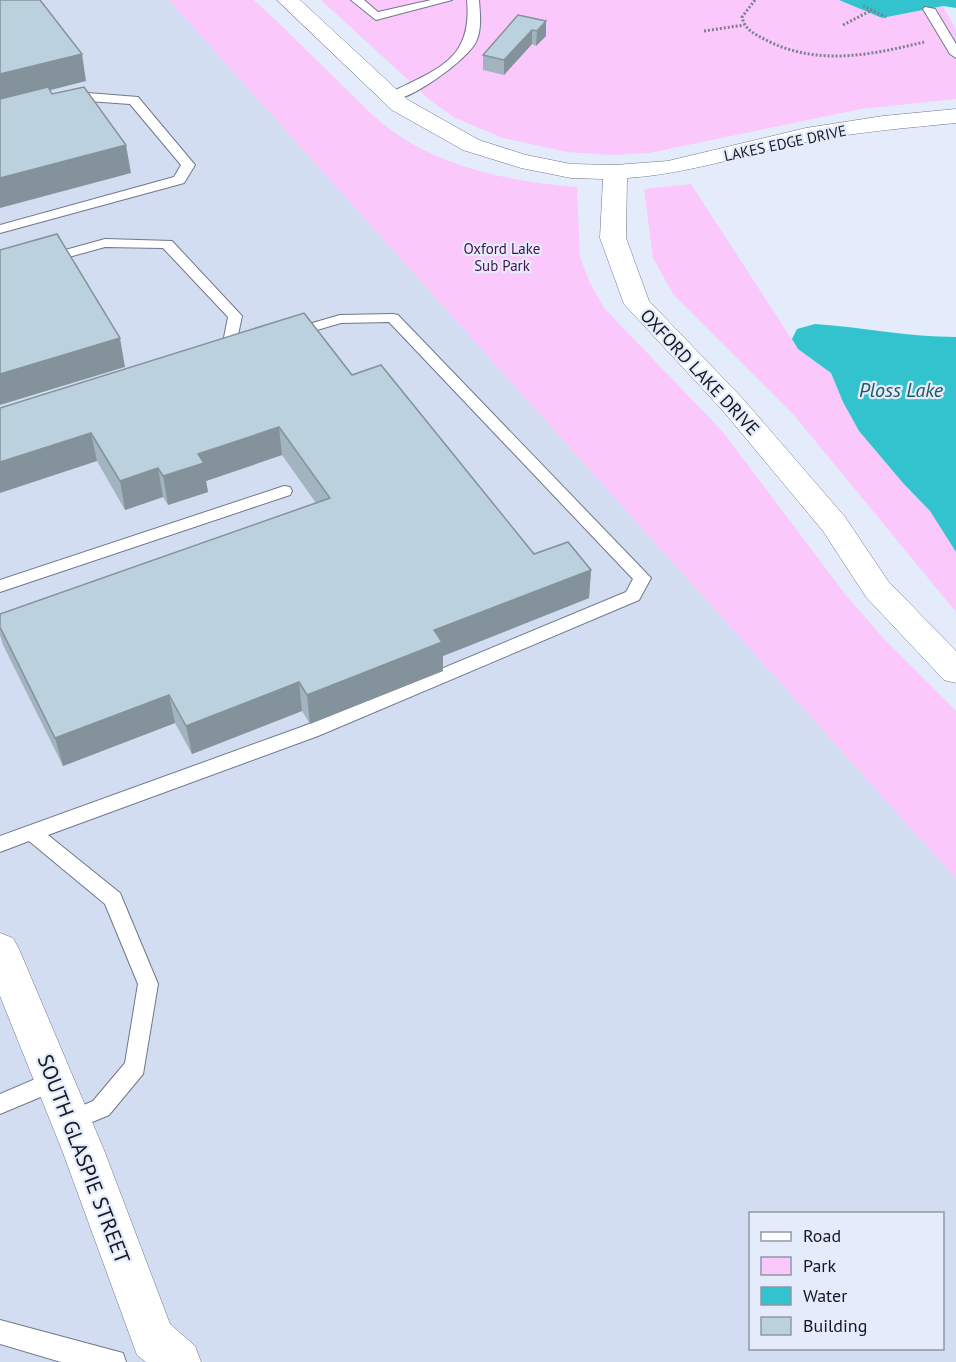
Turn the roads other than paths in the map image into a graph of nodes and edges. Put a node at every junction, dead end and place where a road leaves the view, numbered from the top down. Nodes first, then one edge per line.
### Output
1 (288, 0) edge
2 (357, 0) edge
3 (446, 0) edge
4 (473, 0) edge
5 (929, 9) dead end
6 (956, 54) edge
7 (392, 98) junction
8 (55, 106) edge
9 (956, 116) edge
10 (615, 172) junction
11 (0, 229) edge
12 (0, 272) edge
13 (273, 338) edge
14 (251, 345) edge
15 (229, 351) junction
16 (206, 358) edge
17 (284, 491) dead end
18 (0, 586) edge
19 (956, 671) edge
20 (31, 832) junction
21 (0, 844) edge
22 (0, 949) edge
23 (54, 1081) junction
24 (0, 1104) edge
25 (71, 1121) junction
26 (0, 1332) edge
27 (114, 1362) edge
28 (179, 1362) edge

1 - 7 street
2 - 3 lane
4 - 7 lane
5 - 6 lane
7 - 10 street
8 - 11 lane
9 - 10 street, LAKES EDGE DRIVE
10 - 19 street, OXFORD LAKE DRIVE
12 - 15 lane
13 - 20 lane
14 - 15 lane
15 - 16 lane
17 - 18 lane
20 - 21 lane
20 - 25 lane
22 - 23 street, SOUTH GLASPIE STREET
23 - 24 lane
23 - 25 street, SOUTH GLASPIE STREET
25 - 28 street, SOUTH GLASPIE STREET
26 - 27 lane

